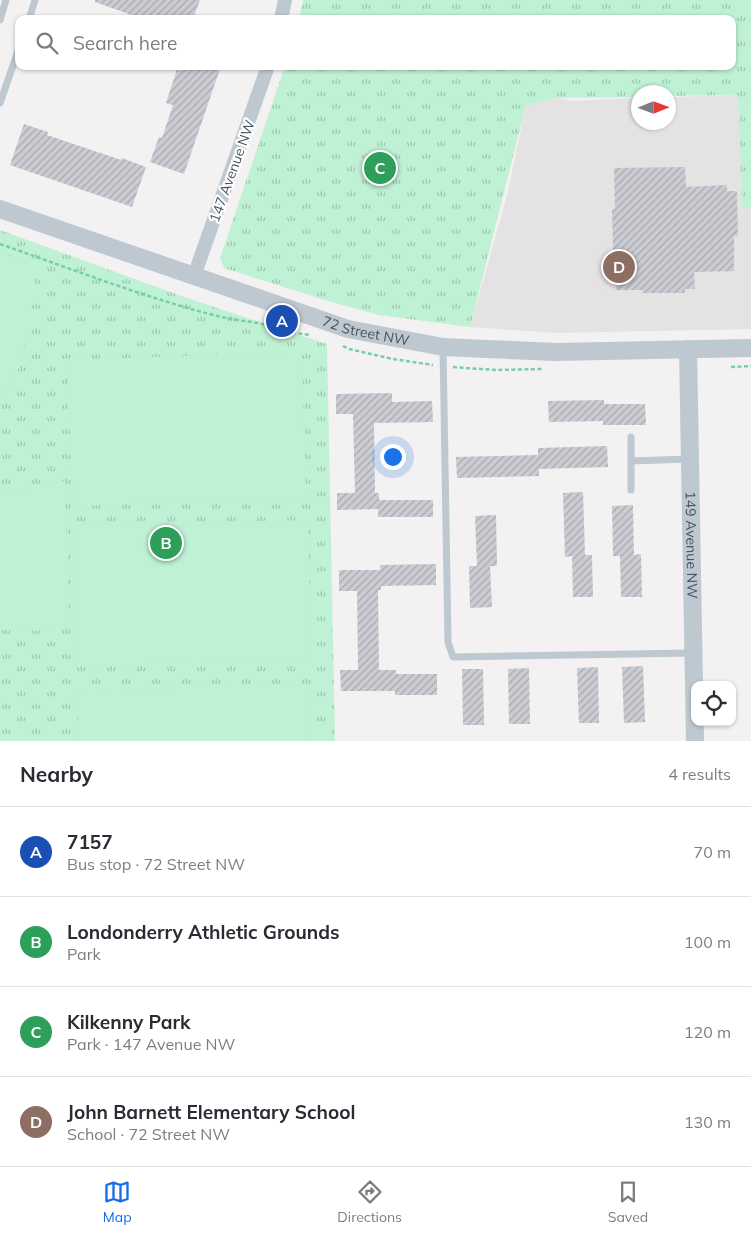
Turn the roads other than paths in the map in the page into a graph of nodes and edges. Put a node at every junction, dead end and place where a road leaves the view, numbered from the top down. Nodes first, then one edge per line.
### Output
1 (6, 0) edge
2 (35, 0) edge
3 (285, 0) edge
4 (30, 15) edge
5 (282, 15) edge
6 (0, 20) edge
7 (15, 60) edge
8 (267, 70) edge
9 (0, 103) edge
10 (0, 209) edge
11 (194, 276) junction
12 (443, 347) junction
13 (751, 348) edge
14 (688, 349) junction
15 (631, 437) dead end
16 (690, 459) junction
17 (631, 461) junction
18 (631, 490) dead end
19 (693, 653) junction
20 (695, 741) edge

1 - 6 lane
2 - 4 lane
3 - 5 street
7 - 9 lane
8 - 11 street, 147 Avenue NW
10 - 11 street, 72 Street NW
11 - 12 street, 72 Street NW
12 - 14 street, 72 Street NW
12 - 19 lane
13 - 14 street, 72 Street NW
14 - 16 street, 149 Avenue NW
15 - 17 lane
16 - 17 lane
16 - 19 street, 149 Avenue NW
17 - 18 lane
19 - 20 street, 149 Avenue NW

